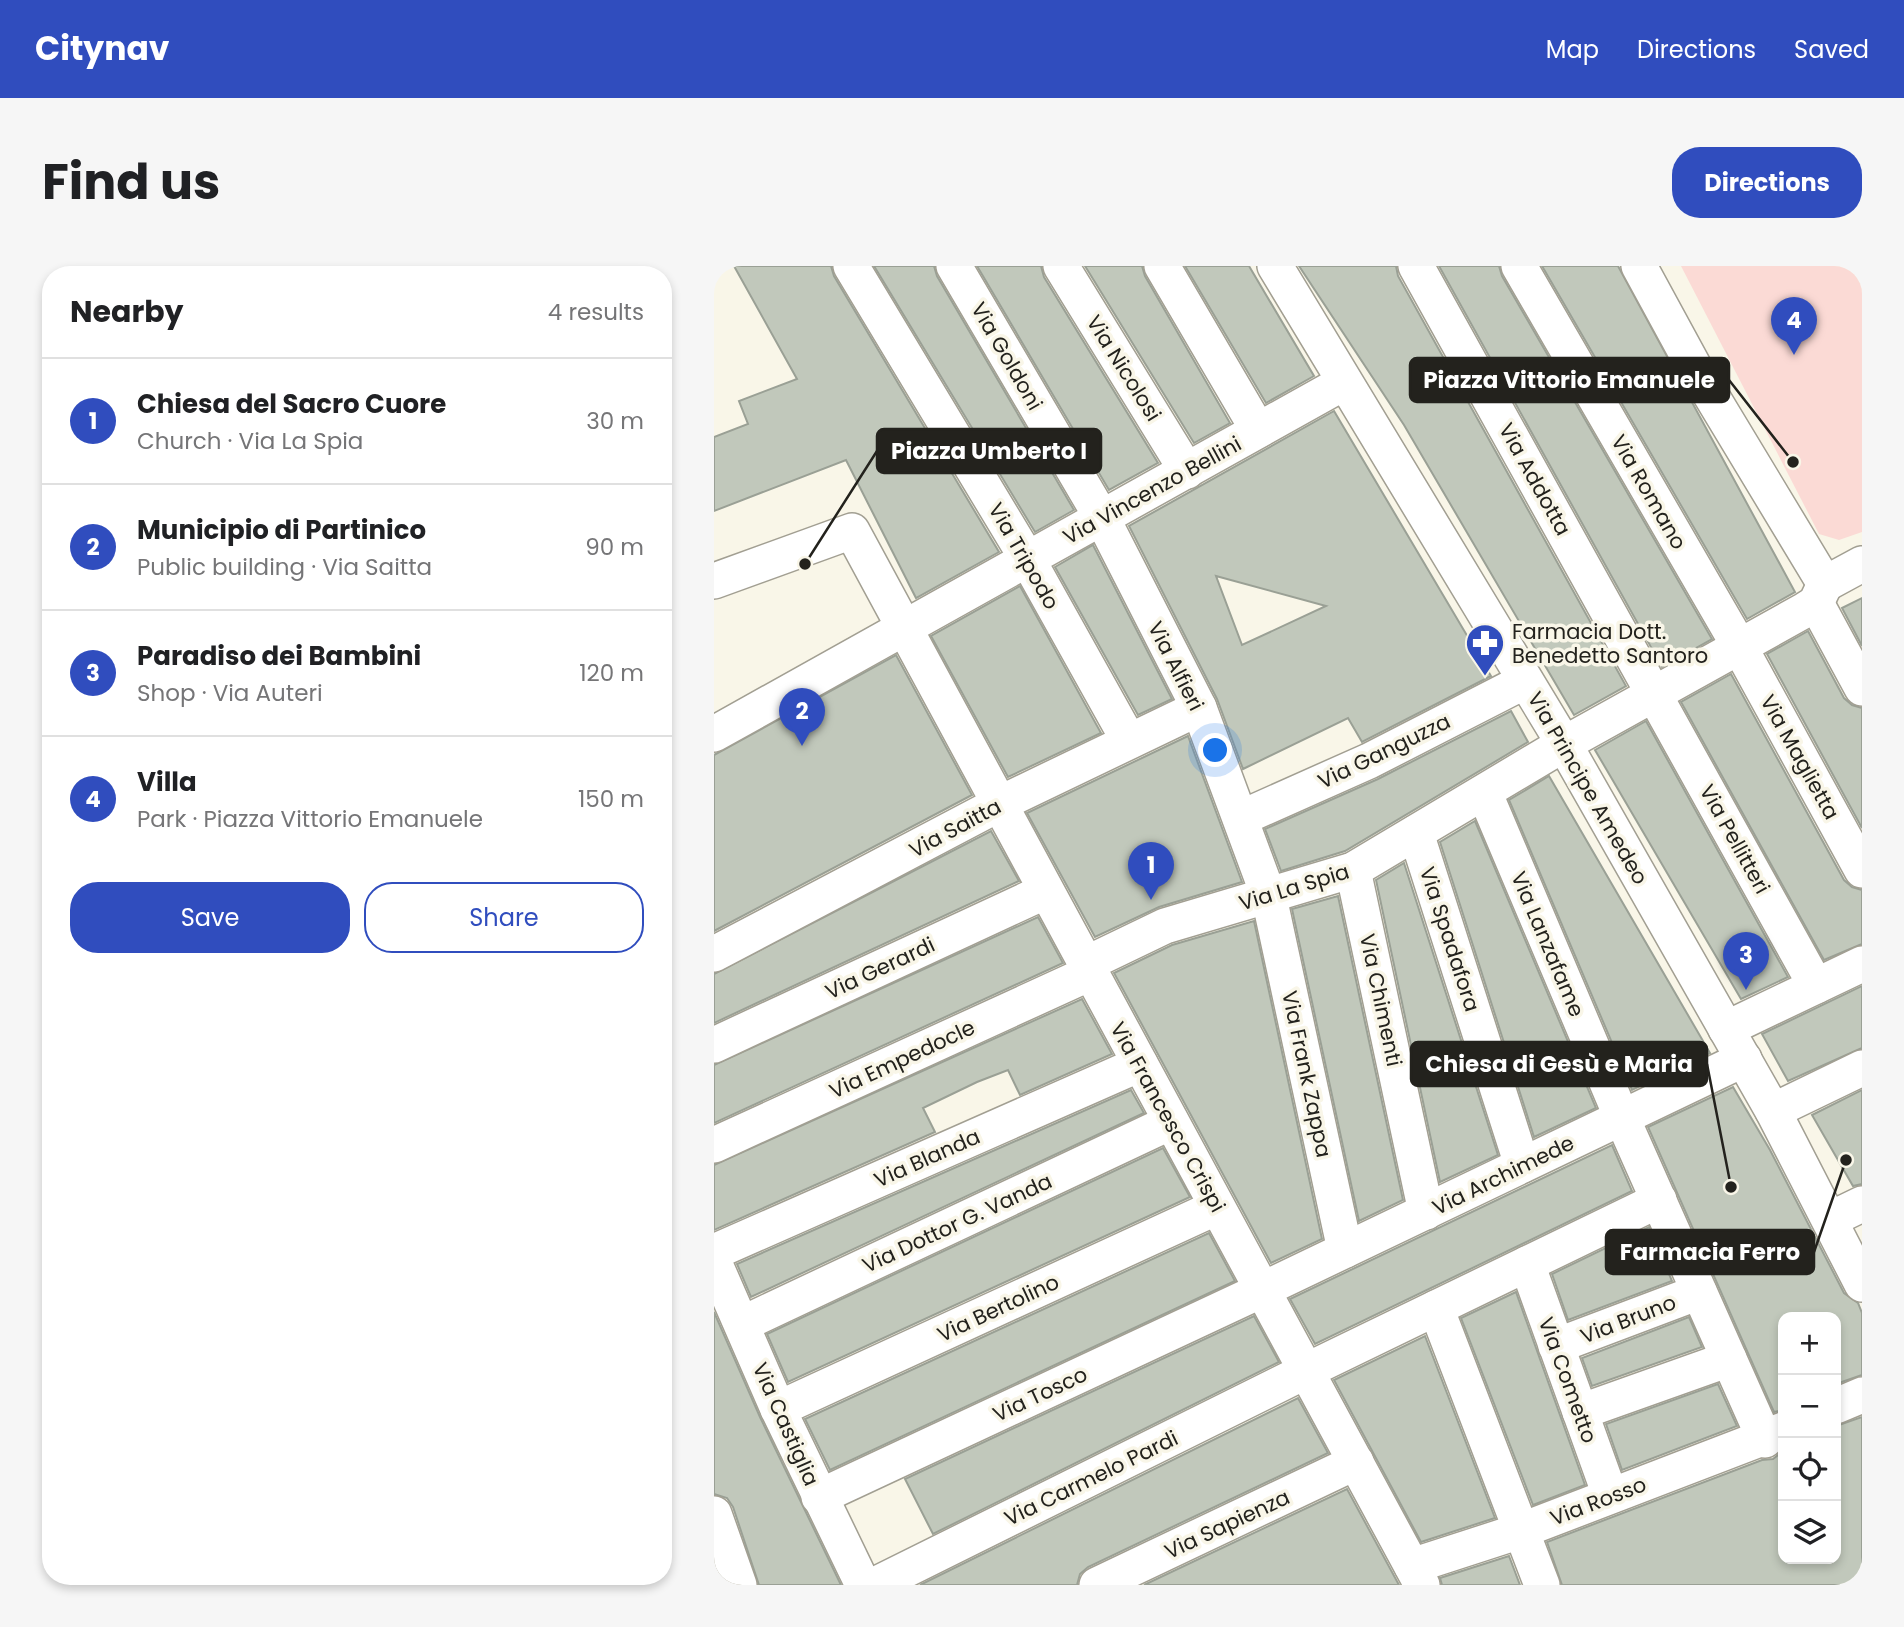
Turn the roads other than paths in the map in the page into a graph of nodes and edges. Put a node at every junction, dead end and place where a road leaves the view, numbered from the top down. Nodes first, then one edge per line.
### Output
1 (851, 266) edge
2 (954, 266) edge
3 (1061, 266) edge
4 (1162, 266) edge
5 (1275, 266) edge
6 (1416, 266) edge
7 (1519, 266) edge
8 (1639, 266) edge
9 (1343, 383) junction
10 (1258, 430) junction
11 (1187, 471) junction
12 (1102, 518) junction
13 (1028, 560) junction
14 (1862, 564) edge
15 (714, 580) edge
16 (1816, 599) junction
17 (914, 632) junction
18 (1738, 644) junction
19 (1525, 681) junction
20 (1862, 688) edge
21 (1654, 692) junction
22 (1199, 708) junction
23 (714, 734) edge
24 (1129, 741) junction
25 (1564, 744) junction
26 (1485, 794) junction
27 (999, 804) junction
28 (1241, 818) junction
29 (1416, 833) junction
30 (1353, 870) junction
31 (1862, 870) edge
32 (1046, 891) junction
33 (1269, 897) junction
34 (714, 954) edge
35 (1862, 964) edge
36 (1088, 969) junction
37 (1816, 986) junction
38 (1726, 1029) junction
39 (715, 1043) edge
40 (1744, 1059) junction
41 (1140, 1064) junction
42 (1862, 1068) edge
43 (1773, 1111) junction
44 (1622, 1118) junction
45 (1171, 1122) junction
46 (714, 1146) edge
47 (1522, 1165) junction
48 (1659, 1200) junction
49 (1862, 1204) edge
50 (1217, 1207) junction
51 (1426, 1212) junction
52 (1831, 1219) junction
53 (1345, 1251) junction
54 (714, 1252) edge
55 (714, 1262) edge
56 (1527, 1264) junction
57 (1862, 1284) edge
58 (1262, 1290) junction
59 (1699, 1292) junction
60 (1436, 1308) junction
61 (742, 1324) junction
62 (1556, 1346) junction
63 (1729, 1359) junction
64 (1306, 1371) junction
65 (1862, 1395) edge
66 (1841, 1404) edge
67 (778, 1409) junction
68 (1580, 1412) junction
69 (1774, 1435) edge
70 (1356, 1462) junction
71 (1610, 1495) junction
72 (819, 1497) junction
73 (714, 1514) edge
74 (1520, 1531) junction
75 (1417, 1576) edge
76 (739, 1585) edge
77 (863, 1585) edge
78 (875, 1585) edge
79 (1097, 1585) edge
80 (1542, 1585) edge

1 - 13 street, Via Tripodo
2 - 12 street, Via Goldoni
3 - 11 street, Via Nicolosi
4 - 10 street
5 - 9 street, Via Principe Amedeo
6 - 21 street, Via Addotta
7 - 18 street, Via Romano
8 - 16 street
9 - 10 street, Via Vincenzo Bellini
9 - 19 street, Via Principe Amedeo
10 - 11 street, Via Vincenzo Bellini
11 - 12 street, Via Vincenzo Bellini
12 - 13 street, Via Vincenzo Bellini
12 - 22 street, Via Alfieri
13 - 17 street, Via Vincenzo Bellini
13 - 24 street, Via Tripodo
14 - 16 street, Via La Spia
15 - 17 street, Via Francesco Crispi
16 - 18 street, Via La Spia
16 - 20 street
17 - 23 street, Via Vincenzo Bellini
17 - 27 street, Via Francesco Crispi
18 - 21 street, Via La Spia
18 - 31 street, Via Maglietta
19 - 25 street, Via Principe Amedeo
19 - 28 street, Via Ganguzza
21 - 25 street, Via La Spia
21 - 37 street, Via Pellitteri
22 - 24 street, Via Saitta
22 - 28 street, Via Alfieri
24 - 27 street, Via Saitta
25 - 26 street, Via La Spia
25 - 38 street, Via Principe Amedeo
26 - 29 street, Via La Spia
26 - 44 street, Via Lanzafame
27 - 32 street, Via Francesco Crispi
27 - 34 street, Via Saitta
28 - 33 street, Via Alfieri
29 - 30 street, Via La Spia
29 - 47 street, Via Spadafora
30 - 33 street, Via La Spia
30 - 51 street, Via Chimenti
32 - 36 street, Via Francesco Crispi
32 - 39 street, Via Gerardi
33 - 36 street, Via La Spia
33 - 53 street, Via Frank Zappa
35 - 37 street
36 - 41 street, Via Francesco Crispi
36 - 46 street, Via Empedocle
37 - 38 street
38 - 40 street, Via Principe Amedeo
40 - 43 street, Via Principe Amedeo
40 - 44 street, Via Archimede
41 - 45 street, Via Francesco Crispi
41 - 54 street, Via Blanda
42 - 43 street
43 - 52 street, Via Principe Amedeo
44 - 47 street, Via Archimede
44 - 48 street, Via Lanzafame
45 - 50 street, Via Francesco Crispi
45 - 61 street, Via Dottor G. Vanda
47 - 51 street, Via Archimede
48 - 56 street, Via Carmelo Pardi
48 - 59 street, Via Lanzafame
49 - 52 street
50 - 58 street, Via Francesco Crispi
50 - 67 street, Via Bertolino
51 - 53 street, Via Archimede
52 - 57 street, Via Principe Amedeo
53 - 58 street, Via Archimede
55 - 61 street, Via Castiglia
56 - 60 street, Via Carmelo Pardi
56 - 62 street, Via Cometto
58 - 64 street, Via Francesco Crispi
58 - 72 street, Via Tosco
59 - 62 street, Via Bruno
59 - 63 street, Via Lanzafame
60 - 64 street, Via Carmelo Pardi
60 - 74 street
61 - 67 street, Via Castiglia
62 - 68 street, Via Cometto
63 - 68 street
63 - 69 street, Via Lanzafame
64 - 70 street, Via Francesco Crispi
64 - 78 street, Via Carmelo Pardi
65 - 66 street
67 - 72 street, Via Castiglia
68 - 71 street, Via Cometto
69 - 71 street, Via Rosso
70 - 75 street, Via Francesco Crispi
70 - 79 street, Via Sapienza
71 - 74 street, Via Rosso
72 - 77 street, Via Castiglia
73 - 76 street
74 - 75 street, Via Rosso
74 - 80 street

